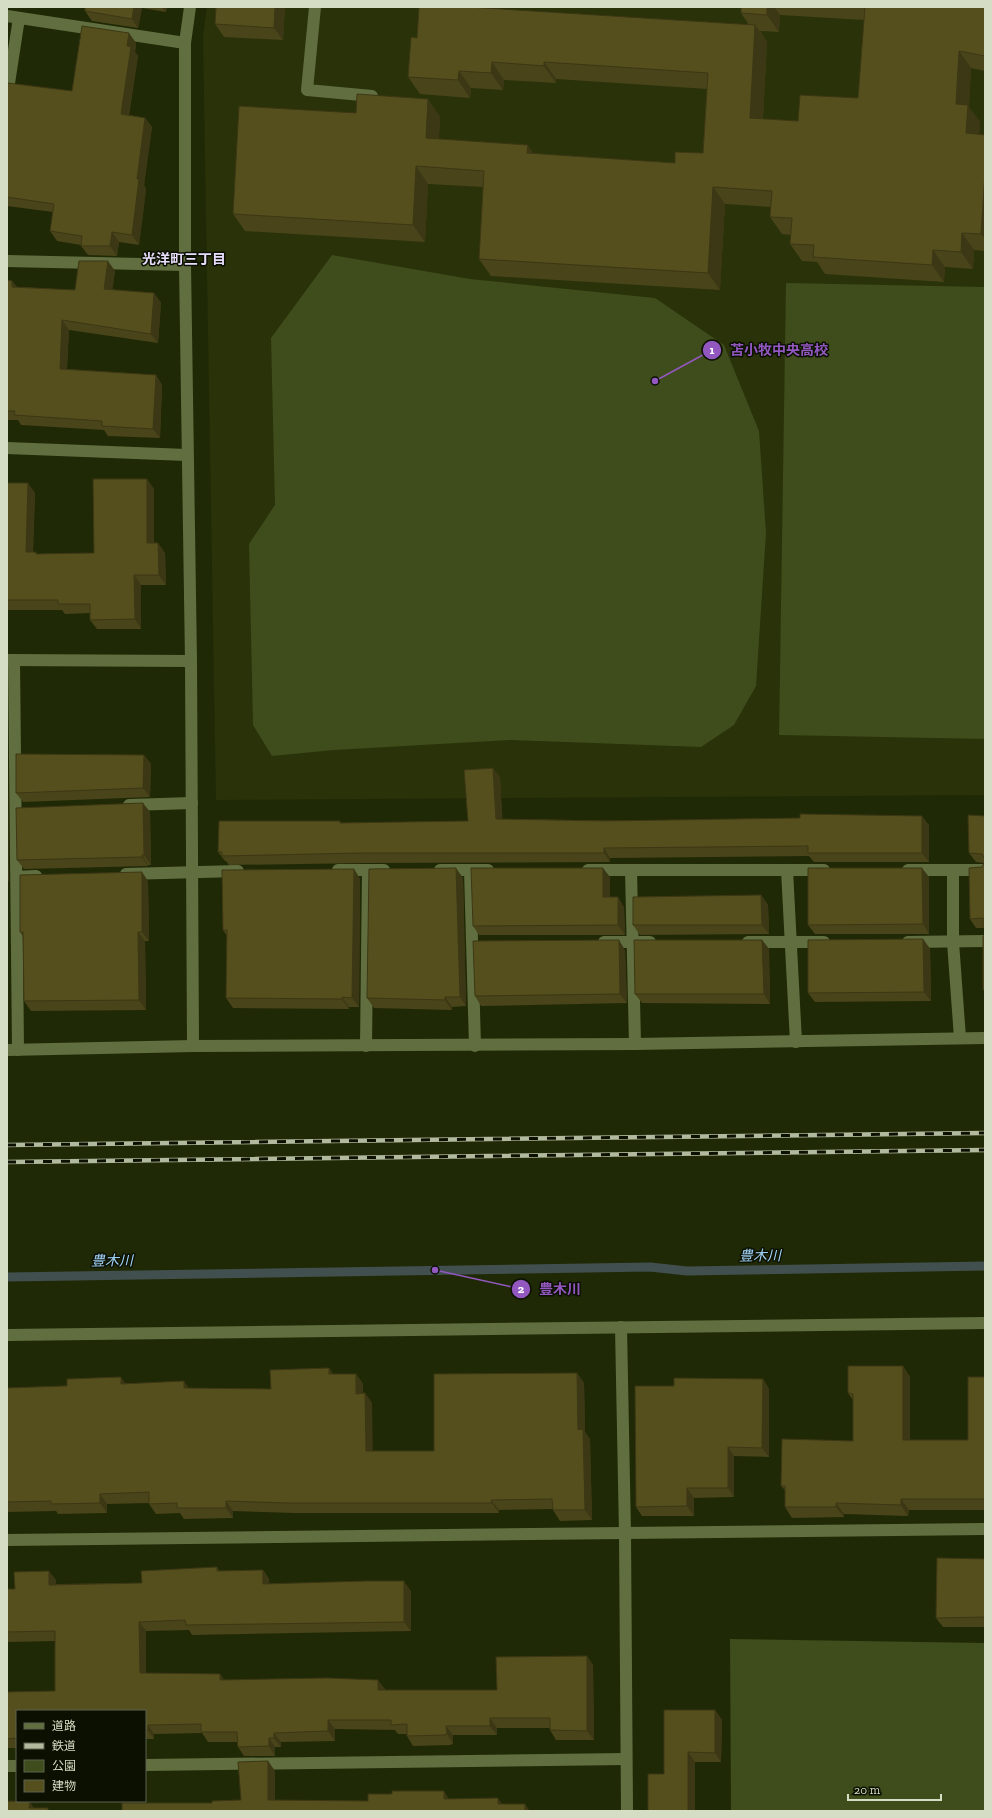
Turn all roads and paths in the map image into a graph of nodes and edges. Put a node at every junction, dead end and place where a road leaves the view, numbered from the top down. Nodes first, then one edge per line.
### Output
1 (190, 7) edge
2 (315, 7) edge
3 (13, 17) edge
4 (185, 43) junction
5 (7, 96) edge
6 (386, 97) edge
7 (7, 260) edge
8 (185, 265) junction
9 (7, 448) edge
10 (187, 455) junction
11 (11, 660) edge
12 (191, 661) junction
13 (11, 710) edge
14 (192, 802) junction
15 (115, 806) edge
16 (16, 810) junction
17 (31, 810) edge
18 (328, 870) edge
19 (368, 870) junction
20 (399, 870) edge
21 (431, 870) edge
22 (470, 870) junction
23 (500, 870) edge
24 (577, 870) edge
25 (631, 870) junction
26 (787, 870) junction
27 (834, 870) edge
28 (897, 870) edge
29 (952, 870) junction
30 (985, 870) edge
31 (248, 871) edge
32 (192, 872) junction
33 (113, 874) edge
34 (49, 876) edge
35 (17, 877) junction
36 (985, 941) edge
37 (595, 942) edge
38 (633, 942) junction
39 (665, 942) edge
40 (736, 942) edge
41 (791, 942) junction
42 (837, 942) edge
43 (899, 942) edge
44 (953, 942) junction
45 (960, 1038) junction
46 (985, 1038) edge
47 (796, 1042) junction
48 (634, 1044) junction
49 (194, 1046) junction
50 (366, 1046) junction
51 (475, 1046) junction
52 (13, 1050) edge
53 (985, 1323) edge
54 (621, 1327) junction
55 (7, 1335) edge
56 (985, 1529) edge
57 (625, 1533) junction
58 (7, 1540) edge
59 (626, 1759) junction
60 (146, 1764) edge
61 (627, 1811) edge

1 - 4 street
2 - 6 street
3 - 4 street
3 - 5 street
4 - 8 street
7 - 8 street
8 - 10 street
9 - 10 street
10 - 12 street
11 - 12 street
11 - 13 street
12 - 14 street
13 - 16 street
14 - 15 street
14 - 32 street
16 - 17 street
16 - 35 street
18 - 19 street
19 - 20 street
19 - 50 street
21 - 22 street
22 - 23 street
22 - 51 street
24 - 25 street
25 - 26 street
25 - 38 street
26 - 27 street
26 - 41 street
28 - 29 street
29 - 30 street
29 - 44 street
31 - 32 street
32 - 33 street
32 - 49 street
34 - 35 street
35 - 52 street
36 - 44 street
37 - 38 street
38 - 39 street
38 - 48 street
40 - 41 street
41 - 42 street
41 - 47 street
43 - 44 street
44 - 45 street
45 - 46 street
45 - 47 street
47 - 48 street
48 - 51 street
49 - 50 street
49 - 52 street
50 - 51 street
53 - 54 street
54 - 55 street
54 - 57 street
56 - 57 street
57 - 58 street
57 - 59 street
59 - 60 street
59 - 61 street

